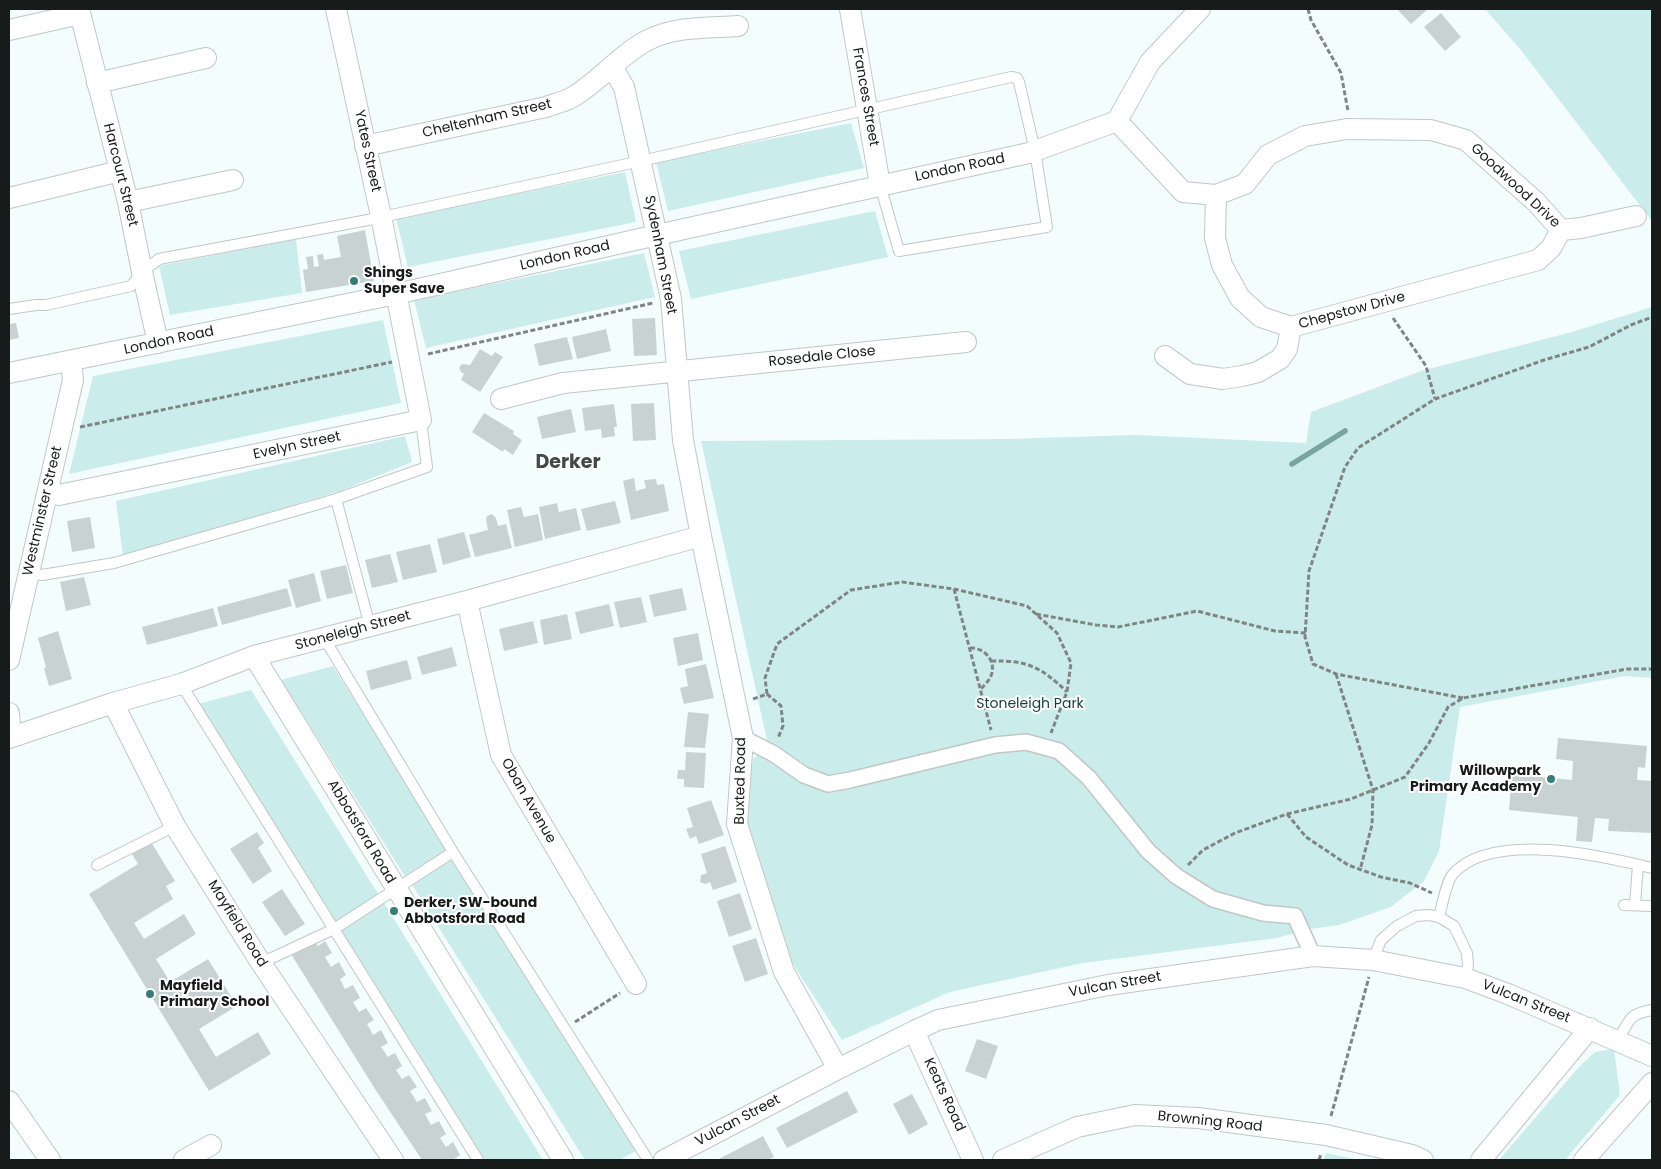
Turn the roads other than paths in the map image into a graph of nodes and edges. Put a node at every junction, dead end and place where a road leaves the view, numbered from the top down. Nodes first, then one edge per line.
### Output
1 (336, 9) edge
2 (850, 9) edge
3 (1200, 9) edge
4 (81, 10) edge
5 (738, 26) dead end
6 (9, 30) edge
7 (206, 58) dead end
8 (612, 68) junction
9 (97, 83) junction
10 (867, 110) junction
11 (1116, 121) junction
12 (365, 146) junction
13 (1035, 151) junction
14 (641, 161) junction
15 (120, 171) junction
16 (233, 180) dead end
17 (880, 185) junction
18 (1216, 194) junction
19 (9, 198) edge
20 (128, 202) junction
21 (381, 216) junction
22 (1636, 216) dead end
23 (1561, 230) junction
24 (657, 235) junction
25 (142, 272) junction
26 (396, 294) junction
27 (9, 309) edge
28 (1291, 327) junction
29 (966, 342) dead end
30 (158, 343) junction
31 (1165, 356) dead end
32 (71, 361) junction
33 (678, 372) junction
34 (9, 373) edge
35 (501, 399) dead end
36 (421, 420) junction
37 (48, 493) junction
38 (336, 499) junction
39 (701, 536) junction
40 (29, 573) junction
41 (466, 601) junction
42 (370, 626) junction
43 (324, 638) junction
44 (254, 656) junction
45 (9, 660) edge
46 (181, 684) junction
47 (113, 703) junction
48 (9, 713) edge
49 (10, 737) edge
50 (744, 738) junction
51 (175, 826) junction
52 (454, 852) junction
53 (96, 865) dead end
54 (1638, 865) junction
55 (1652, 868) edge
56 (397, 890) junction
57 (1652, 906) edge
58 (1439, 917) junction
59 (334, 928) junction
60 (1313, 956) junction
61 (1374, 960) junction
62 (261, 963) junction
63 (1465, 978) junction
64 (636, 984) road end
65 (1652, 1010) edge
66 (1590, 1028) junction
67 (914, 1031) junction
68 (1618, 1041) junction
69 (1652, 1056) edge
70 (838, 1069) junction
71 (1652, 1083) edge
72 (11, 1109) edge
73 (211, 1145) dead end
74 (50, 1160) edge
75 (184, 1160) edge
76 (393, 1160) edge
77 (478, 1160) edge
78 (563, 1160) edge
79 (648, 1160) edge
80 (664, 1160) edge
81 (973, 1160) edge
82 (1003, 1160) edge
83 (1423, 1160) edge
84 (1482, 1160) edge
85 (1584, 1160) edge

1 - 12 street, Yates Street
2 - 10 street, Frances Street
3 - 11 street
4 - 6 street
4 - 9 street, Harcourt Street
5 - 8 street, Cheltenham Street
7 - 9 street
8 - 12 street, Cheltenham Street
8 - 14 street, Sydenham Street
9 - 15 street, Harcourt Street
10 - 13 lane
10 - 14 lane
10 - 17 street, Frances Street
11 - 13 street, London Road
11 - 18 street, Goodwood Drive
12 - 21 street, Yates Street
13 - 17 street, London Road
13 - 17 lane
14 - 21 lane
14 - 24 street, Sydenham Street
15 - 19 street
15 - 20 street, Harcourt Street
16 - 20 street
17 - 24 street, London Road
18 - 23 street, Goodwood Drive
18 - 28 street, Chepstow Drive
20 - 25 street, Harcourt Street
21 - 25 lane
21 - 26 street, Yates Street
22 - 23 street, Goodwood Drive
23 - 28 street, Chepstow Drive
24 - 26 street, London Road
24 - 33 street, Sydenham Street
25 - 27 lane
25 - 30 street, Harcourt Street
26 - 30 street, London Road
26 - 36 street
28 - 31 street
29 - 33 street, Rosedale Close
30 - 32 street, London Road
32 - 34 street, London Road
32 - 37 street, Westminster Street
33 - 35 street, Rosedale Close
33 - 39 street, Sydenham Street
36 - 37 street, Evelyn Street
36 - 38 lane
37 - 40 street, Westminster Street
38 - 40 lane
38 - 42 lane
39 - 41 street, Stoneleigh Street
39 - 50 street, Buxted Road
40 - 45 street, Westminster Street
41 - 42 street, Stoneleigh Street
41 - 64 street, Oban Avenue
42 - 43 street, Stoneleigh Street
43 - 44 street, Stoneleigh Street
43 - 52 lane
44 - 46 street, Stoneleigh Street
44 - 56 street, Abbotsford Road
46 - 47 street, Stoneleigh Street
46 - 59 lane
47 - 49 street, Stoneleigh Street
47 - 51 street, Mayfield Road
48 - 49 street
50 - 60 street
50 - 70 street, Buxted Road
51 - 53 lane
51 - 62 street, Mayfield Road
52 - 56 lane
52 - 79 lane
54 - 55 lane
54 - 57 lane
54 - 58 lane
56 - 59 lane
56 - 78 street, Abbotsford Road
58 - 61 lane
58 - 63 lane
59 - 62 lane
59 - 77 lane
60 - 61 street, Vulcan Street
60 - 67 street, Vulcan Street
61 - 63 street, Vulcan Street
62 - 76 street, Mayfield Road
63 - 66 street, Vulcan Street
65 - 68 lane
66 - 68 street, Vulcan Street
66 - 84 street
67 - 70 street, Vulcan Street
67 - 81 street, Keats Road
68 - 69 street, Vulcan Street
70 - 80 street, Vulcan Street
71 - 85 street
72 - 74 street
73 - 75 street
82 - 83 street, Browning Road

